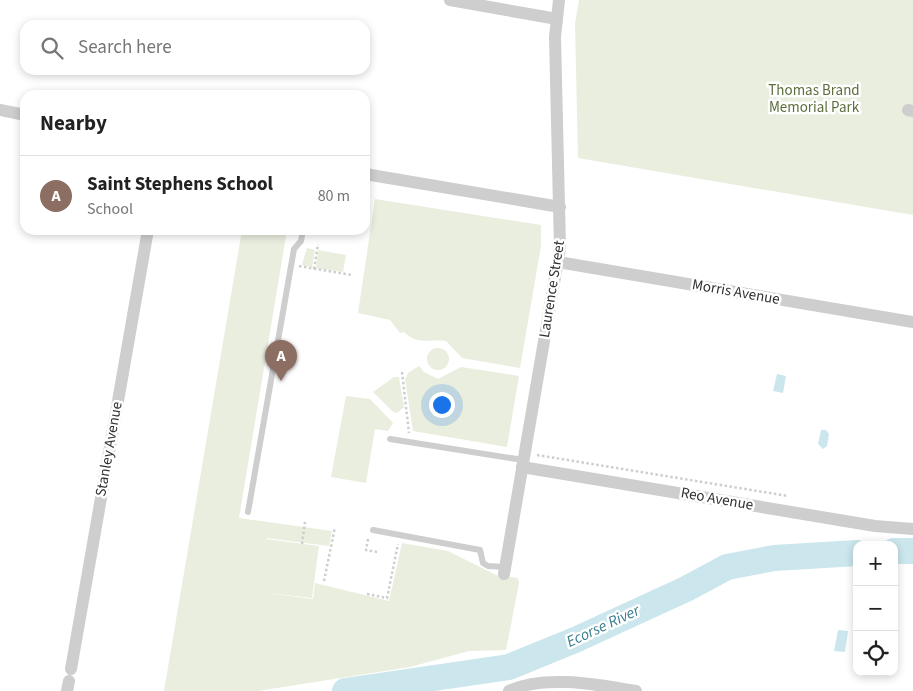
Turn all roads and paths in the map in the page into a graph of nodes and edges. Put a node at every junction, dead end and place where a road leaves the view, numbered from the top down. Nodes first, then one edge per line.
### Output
1 (450, 0) edge
2 (559, 0) edge
3 (557, 19) junction
4 (0, 110) edge
5 (20, 114) edge
6 (370, 179) edge
7 (560, 207) junction
8 (147, 235) edge
9 (302, 235) edge
10 (318, 244) dead end
11 (558, 262) junction
12 (291, 265) junction
13 (314, 269) junction
14 (352, 275) dead end
15 (913, 322) edge
16 (402, 372) dead end
17 (409, 434) dead end
18 (390, 439) dead end
19 (535, 454) dead end
20 (522, 464) junction
21 (798, 498) dead end
22 (248, 512) dead end
23 (305, 522) dead end
24 (335, 527) dead end
25 (913, 529) edge
26 (371, 532) joint
27 (400, 535) junction
28 (302, 544) dead end
29 (377, 552) dead end
30 (504, 571) joint
31 (324, 580) dead end
32 (368, 594) dead end
33 (69, 680) edge
34 (509, 691) edge
35 (636, 691) edge

1 - 3 street
2 - 3 street, Laurence Street
3 - 7 street, Laurence Street
4 - 5 street
6 - 7 street
7 - 11 street, Laurence Street
8 - 33 street, Stanley Avenue
9 - 12 lane
10 - 13 path
11 - 15 street, Morris Avenue
11 - 20 street, Laurence Street
12 - 13 path
12 - 22 lane
13 - 14 path
16 - 17 path
18 - 20 lane
19 - 21 path
20 - 25 street, Reo Avenue
20 - 30 street, Laurence Street
23 - 28 path
24 - 31 path
26 - 27 lane
26 - 29 path
27 - 30 lane
27 - 32 path
34 - 35 street

